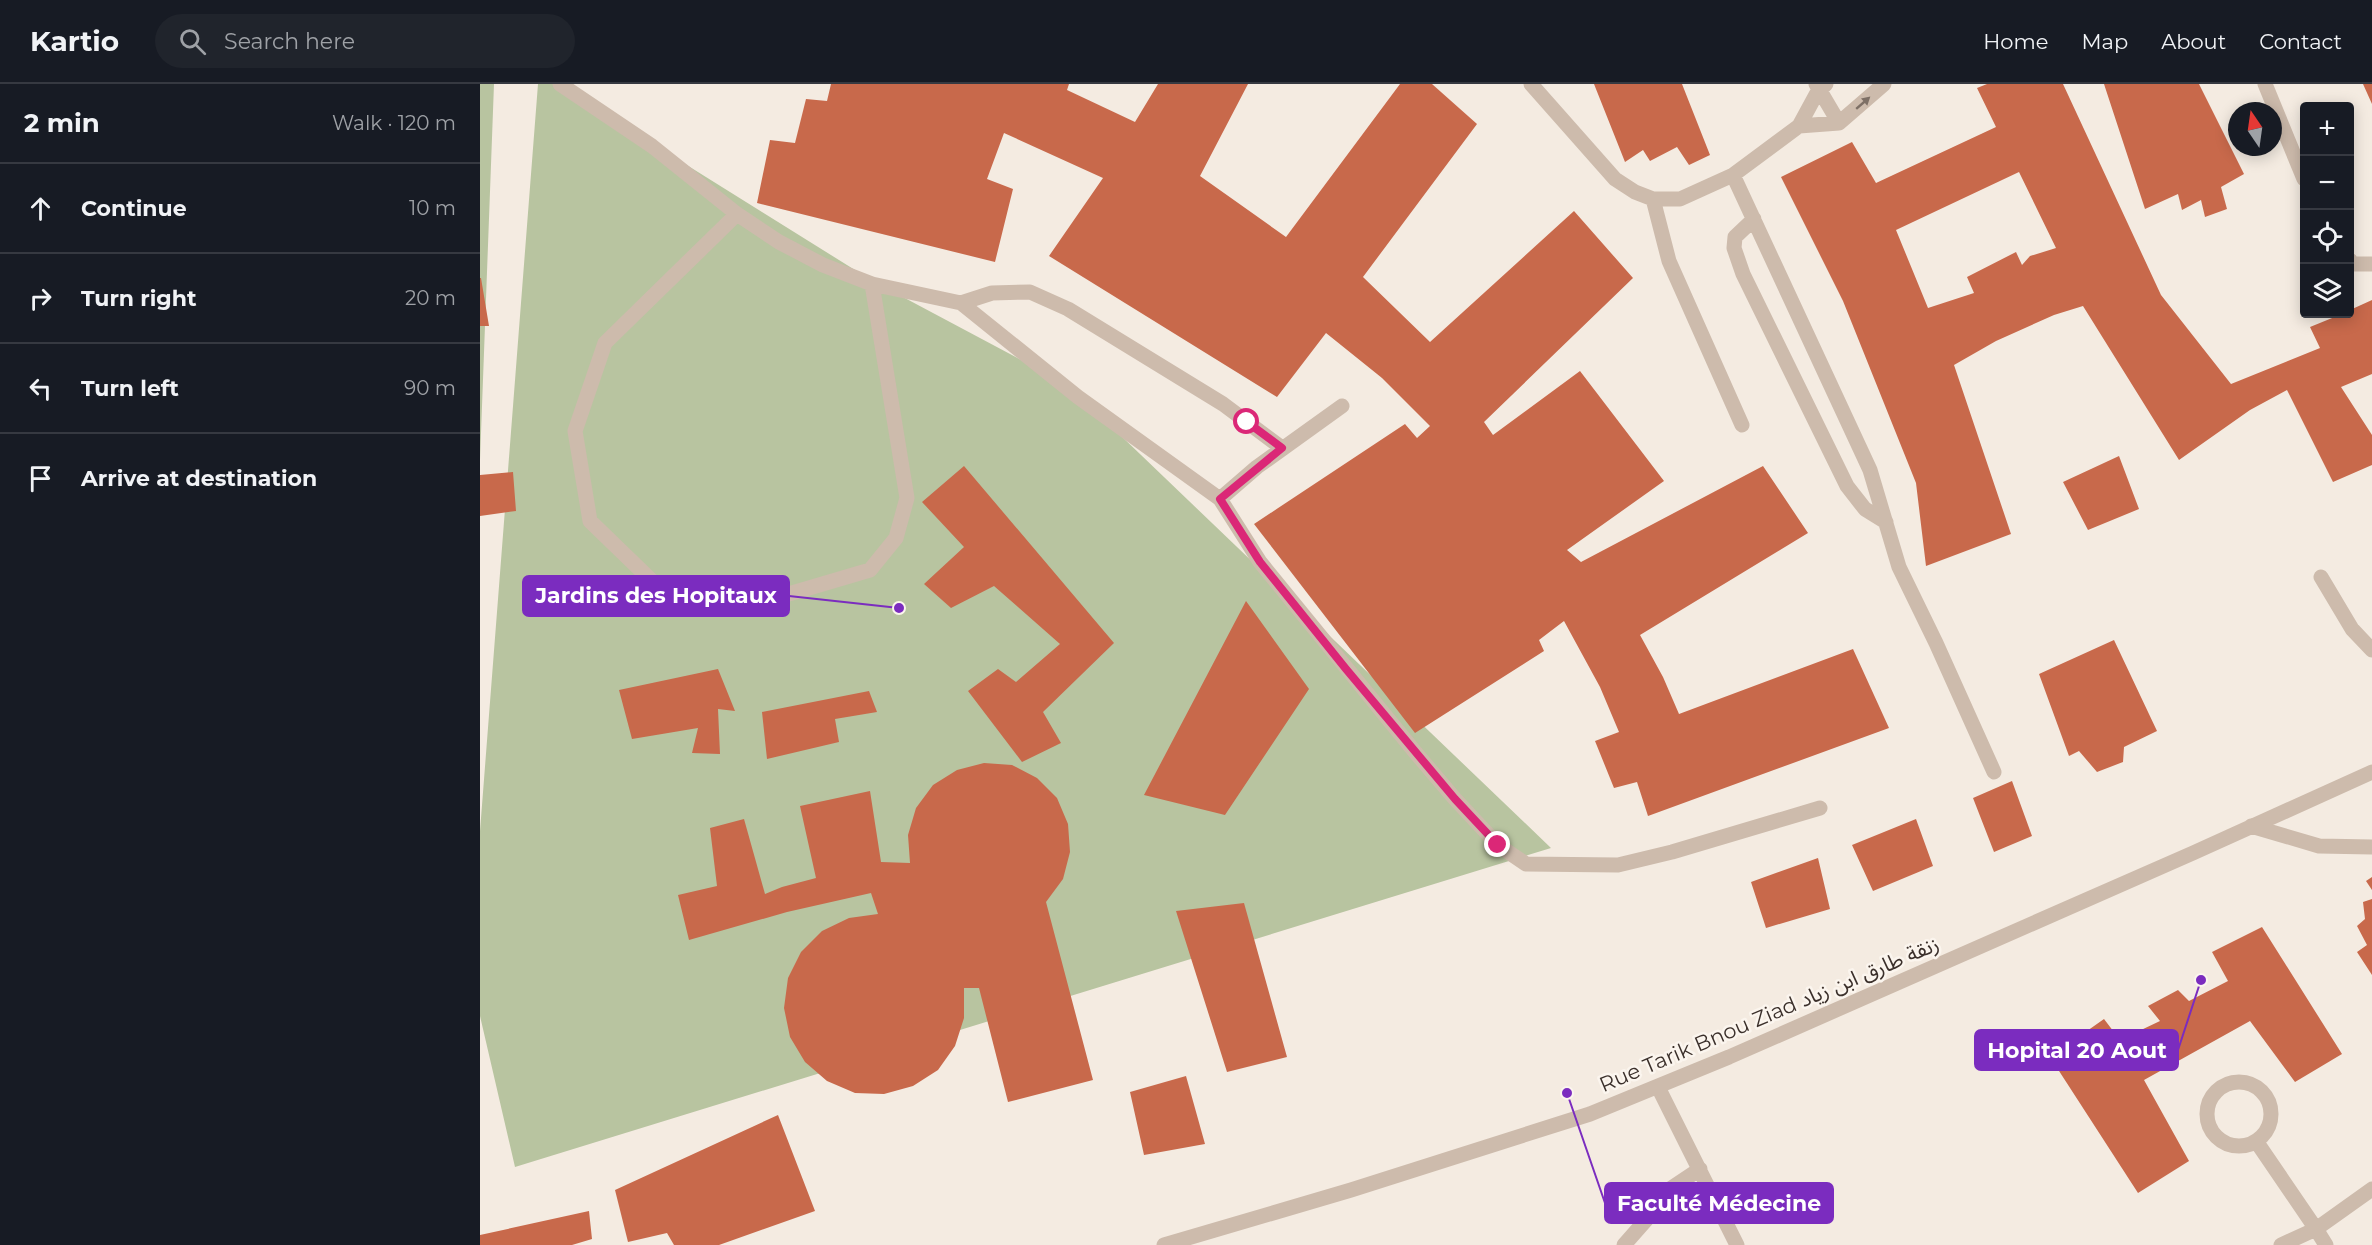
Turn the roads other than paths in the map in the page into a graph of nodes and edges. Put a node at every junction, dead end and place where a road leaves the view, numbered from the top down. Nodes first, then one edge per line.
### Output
1 (561, 84) edge
2 (1530, 84) edge
3 (1884, 84) edge
4 (2265, 84) edge
5 (1820, 86) edge
6 (1839, 123) junction
7 (1799, 126) junction
8 (2300, 169) edge
9 (1732, 175) junction
10 (1653, 199) junction
11 (737, 214) junction
12 (1754, 219) junction
13 (2354, 264) edge
14 (2372, 264) edge
15 (872, 284) junction
16 (961, 303) junction
17 (1342, 406) dead end
18 (1742, 425) dead end
19 (1282, 448) junction
20 (1220, 499) junction
21 (1886, 522) junction
22 (2321, 577) dead end
23 (2372, 650) edge
24 (1994, 772) dead end
25 (2372, 772) edge
26 (1820, 808) dead end
27 (2251, 826) junction
28 (2372, 847) edge
29 (1659, 1087) junction
30 (2256, 1141) junction
31 (1700, 1169) junction
32 (2372, 1189) edge
33 (2316, 1229) junction
34 (1164, 1245) edge
35 (1624, 1245) edge
36 (1737, 1245) edge
37 (2281, 1245) edge
38 (2326, 1245) edge

1 - 11 street
2 - 10 street
6 -> 3 street
4 - 8 street
5 - 6 street
5 - 7 street
6 - 7 street
7 - 9 street
9 - 10 street
9 - 12 street
10 - 18 street
11 - 15 street
11 - 15 street
12 - 21 street
12 - 21 street
13 - 14 street
15 - 16 street
16 - 19 street
16 - 20 street
17 - 19 street
19 - 20 street
20 - 26 street
21 - 24 street
22 - 23 street
25 - 27 street, Rue Tarik Bnou Ziad زنقة طارق ابن زياد
27 - 28 street
27 - 29 street, Rue Tarik Bnou Ziad زنقة طارق ابن زياد
29 - 31 street
29 - 34 street, Rue Tarik Bnou Ziad زنقة طارق ابن زياد
30 - 30 street
30 - 33 street
31 - 35 street
31 - 36 street
32 - 33 street
33 - 37 street
33 - 38 street

